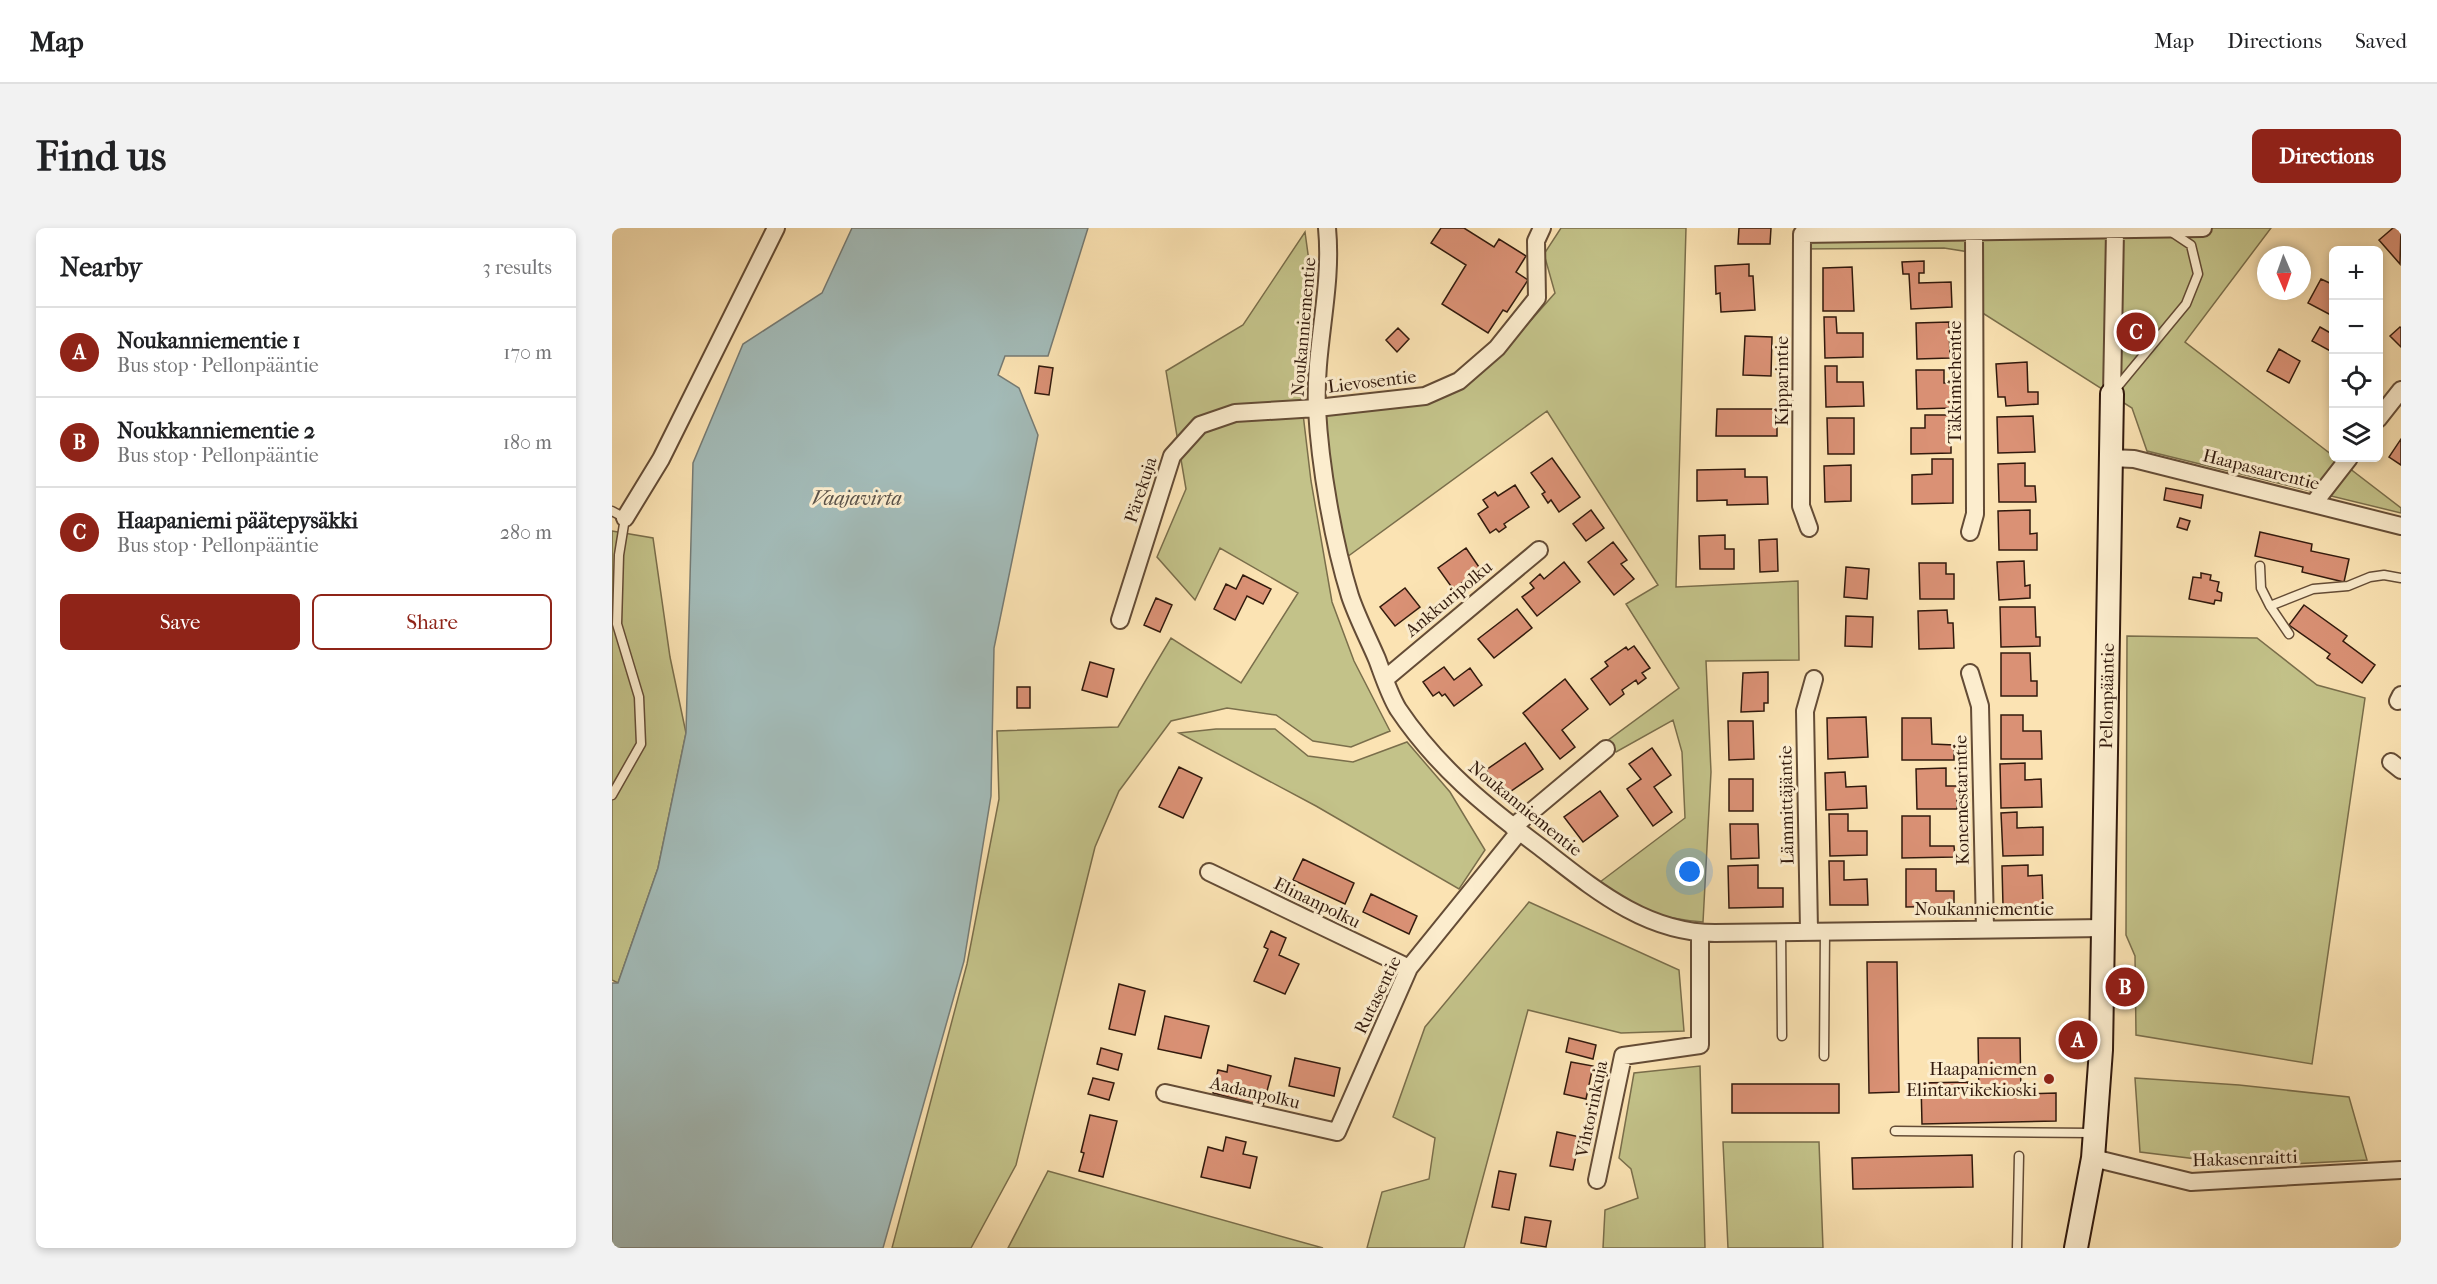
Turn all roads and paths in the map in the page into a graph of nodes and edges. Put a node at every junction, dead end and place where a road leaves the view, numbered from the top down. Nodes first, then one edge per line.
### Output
1 (776, 228) edge
2 (1328, 228) edge
3 (1542, 228) edge
4 (2203, 228) edge
5 (2167, 229) edge
6 (1974, 231) junction
7 (2115, 231) junction
8 (2401, 390) edge
9 (2112, 394) junction
10 (1317, 408) junction
11 (2383, 414) edge
12 (2110, 458) junction
13 (2346, 462) edge
14 (2314, 503) junction
15 (619, 514) edge
16 (2401, 526) edge
17 (1809, 528) dead end
18 (1970, 532) dead end
19 (1539, 550) dead end
20 (2260, 566) dead end
21 (2401, 578) edge
22 (2270, 606) junction
23 (1120, 620) dead end
24 (2289, 634) dead end
25 (1970, 673) dead end
26 (1385, 679) junction
27 (1814, 679) dead end
28 (1606, 749) dead end
29 (612, 795) edge
30 (1516, 830) junction
31 (1209, 872) dead end
32 (1984, 928) junction
33 (2103, 928) junction
34 (1781, 930) junction
35 (1817, 930) junction
36 (1700, 933) junction
37 (1409, 968) junction
38 (1782, 1036) dead end
39 (1824, 1056) dead end
40 (1165, 1093) dead end
41 (1895, 1131) dead end
42 (1337, 1132) joint
43 (2095, 1133) junction
44 (2019, 1156) dead end
45 (2093, 1158) junction
46 (2401, 1170) edge
47 (1597, 1180) dead end
48 (2017, 1248) edge
49 (2076, 1248) edge

1 - 15 street
2 - 10 street, Noukanniementie
3 - 10 street, Lievosentie
4 - 5 street
5 - 7 street
5 - 9 lane
6 - 7 street
6 - 17 street, Kipparintie
6 - 18 street, Täkkimiehentie
7 - 9 street, Pellonpääntie
8 - 11 street
9 - 12 street, Pellonpääntie
10 - 23 street, Pärekuja
10 - 26 street, Noukanniementie
12 - 14 street, Haapasaarentie
12 - 33 street, Pellonpääntie
13 - 14 street
14 - 16 street, Haapasaarentie
15 - 29 lane
19 - 26 street, Ankkuripolku
20 - 22 lane
21 - 22 lane
22 - 24 lane
25 - 32 street, Konemestarintie
26 - 30 street, Noukanniementie
27 - 35 street, Lämmittäjäntie
28 - 30 street, Rutasentie
30 - 36 street, Noukanniementie
30 - 37 street, Rutasentie
31 - 37 street, Elinanpolku
32 - 33 street, Noukanniementie
32 - 35 street, Noukanniementie
33 - 43 street, Pellonpääntie
34 - 35 street, Noukanniementie
34 - 36 street, Noukanniementie
34 - 38 lane
35 - 39 lane
36 - 47 street, Vihtorinkuja
37 - 42 street, Rutasentie
40 - 42 street, Aadanpolku
41 - 43 lane
43 - 45 street, Pellonpääntie
44 - 48 lane
45 - 46 street, Hakasenraitti
45 - 49 street, Pellonpääntie

